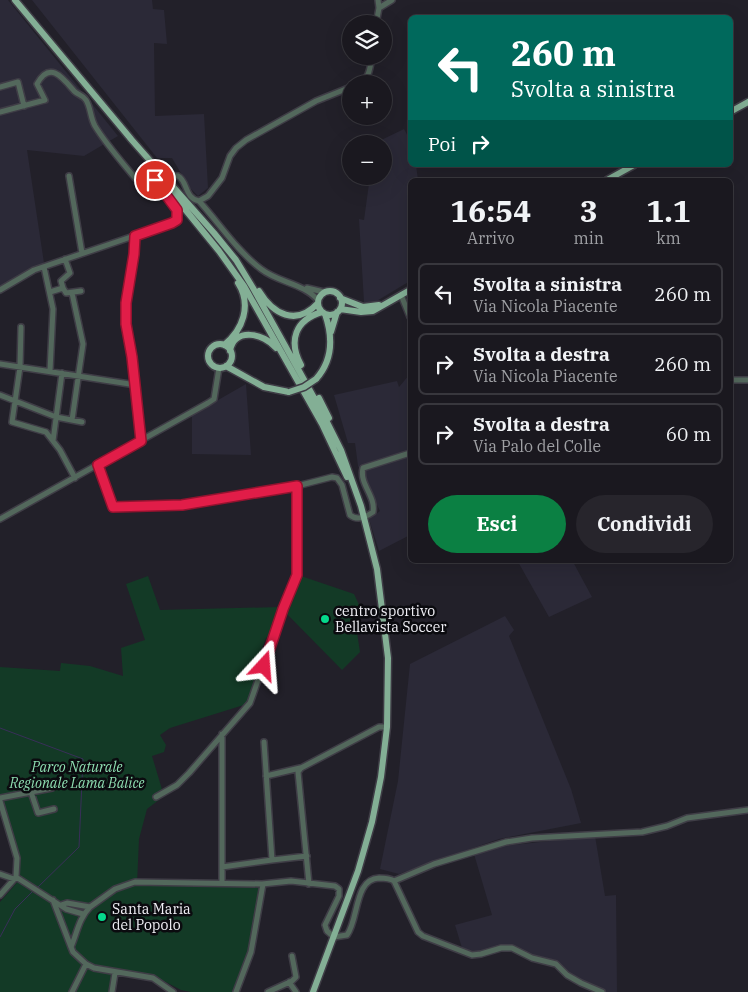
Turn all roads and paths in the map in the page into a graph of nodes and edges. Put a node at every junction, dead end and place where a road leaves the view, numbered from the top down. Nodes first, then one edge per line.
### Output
1 (15, 0) edge
2 (378, 0) edge
3 (392, 0) edge
4 (379, 8) junction
5 (378, 15) edge
6 (0, 87) edge
7 (342, 91) edge
8 (748, 102) edge
9 (26, 106) junction
10 (733, 110) edge
11 (0, 112) edge
12 (130, 138) junction
13 (630, 167) edge
14 (68, 176) dead end
15 (165, 177) junction
16 (611, 178) edge
17 (162, 188) junction
18 (171, 192) junction
19 (199, 201) junction
20 (188, 203) junction
21 (193, 218) junction
22 (135, 236) junction
23 (82, 253) junction
24 (65, 259) junction
25 (44, 267) junction
26 (63, 288) junction
27 (304, 288) junction
28 (0, 290) edge
29 (81, 291) dead end
30 (408, 291) edge
31 (50, 292) junction
32 (324, 292) junction
33 (72, 293) junction
34 (401, 295) junction
35 (340, 298) junction
36 (318, 301) junction
37 (385, 304) junction
38 (339, 310) junction
39 (408, 312) edge
40 (323, 313) junction
41 (21, 327) dead end
42 (330, 333) junction
43 (224, 345) junction
44 (230, 351) junction
45 (0, 364) edge
46 (20, 366) junction
47 (223, 366) junction
48 (50, 371) junction
49 (62, 373) junction
50 (80, 375) junction
51 (733, 380) edge
52 (748, 380) edge
53 (136, 385) junction
54 (0, 395) edge
55 (15, 401) junction
56 (56, 417) junction
57 (72, 420) junction
58 (82, 422) dead end
59 (322, 424) junction
60 (335, 439) junction
61 (53, 441) junction
62 (141, 441) junction
63 (408, 454) edge
64 (98, 465) junction
65 (74, 478) junction
66 (297, 486) junction
67 (363, 518) junction
68 (0, 519) edge
69 (386, 727) junction
70 (222, 734) junction
71 (264, 742) dead end
72 (302, 768) junction
73 (266, 776) junction
74 (52, 788) dead end
75 (31, 792) junction
76 (156, 797) dead end
77 (0, 800) edge
78 (54, 809) dead end
79 (748, 810) edge
80 (306, 856) junction
81 (272, 860) junction
82 (222, 867) junction
83 (0, 874) edge
84 (16, 878) junction
85 (394, 881) junction
86 (222, 882) junction
87 (263, 884) junction
88 (309, 884) junction
89 (0, 895) edge
90 (53, 900) junction
91 (61, 905) junction
92 (90, 907) junction
93 (83, 914) junction
94 (334, 937) junction
95 (71, 947) junction
96 (292, 956) dead end
97 (86, 964) junction
98 (115, 973) junction
99 (289, 982) junction
100 (72, 992) edge
101 (112, 992) edge
102 (173, 992) edge
103 (236, 992) edge
104 (268, 992) edge
105 (296, 992) edge
106 (313, 992) edge
107 (602, 992) edge

1 - 12 main road
2 - 4 street
3 - 4 street
4 - 5 street
6 - 9 street
7 - 19 street
8 - 10 main road
9 - 11 street
9 - 17 street
12 - 15 main road
12 - 18 main road
13 - 16 main road
14 - 23 street
15 - 19 street
15 - 20 main road
17 - 18 street
17 - 22 street
18 - 21 main road
19 - 27 street
20 - 36 main road
20 - 60 main road
21 - 43 main road
21 - 59 main road
22 - 23 street
22 - 53 street
23 - 24 street
24 - 25 street
24 - 26 street
25 - 28 street
25 - 31 street
26 - 31 street
26 - 33 street
27 - 32 street
27 - 36 street
29 - 33 street
30 - 34 main road
31 - 48 street
32 - 35 main road
32 - 36 main road
33 - 50 street
34 - 37 main road
34 - 39 street
35 - 37 main road
35 - 38 main road
36 - 40 main road
37 - 38 main road
38 - 40 main road
38 - 42 main road
40 - 42 main road
40 - 60 main road
41 - 46 street
42 - 47 main road, bridge
43 - 44 main road
43 - 47 main road
44 - 47 main road
44 - 59 main road
45 - 46 street
46 - 48 street
46 - 55 street
47 - 62 street
48 - 49 street
49 - 50 street
49 - 56 street
50 - 53 street
50 - 57 street
51 - 52 street
53 - 62 street
54 - 55 street
55 - 56 street
55 - 61 street
56 - 57 street
56 - 61 street
57 - 58 street
59 - 67 main road
60 - 67 main road
61 - 65 street
62 - 64 street
63 - 67 street
64 - 65 street
64 - 66 street
65 - 68 street
66 - 67 street
66 - 70 street
67 - 69 main road
69 - 72 street
69 - 94 main road
70 - 76 street
70 - 82 street
71 - 73 street
72 - 73 street
72 - 80 street
73 - 81 street
74 - 75 street
75 - 77 street
75 - 78 street
77 - 84 street
79 - 85 street
80 - 81 street
80 - 88 street
81 - 82 street
82 - 86 street
83 - 84 street
84 - 89 street
84 - 90 street
85 - 94 street
85 - 107 street
86 - 87 street
86 - 92 street
87 - 88 street
87 - 103 street
88 - 94 street
90 - 91 street
90 - 95 street
91 - 92 street
91 - 93 street
92 - 93 street
93 - 95 street
94 - 106 main road
95 - 97 street
96 - 99 street
97 - 98 street
97 - 100 street
98 - 101 street
98 - 102 street
99 - 104 street
99 - 105 street

